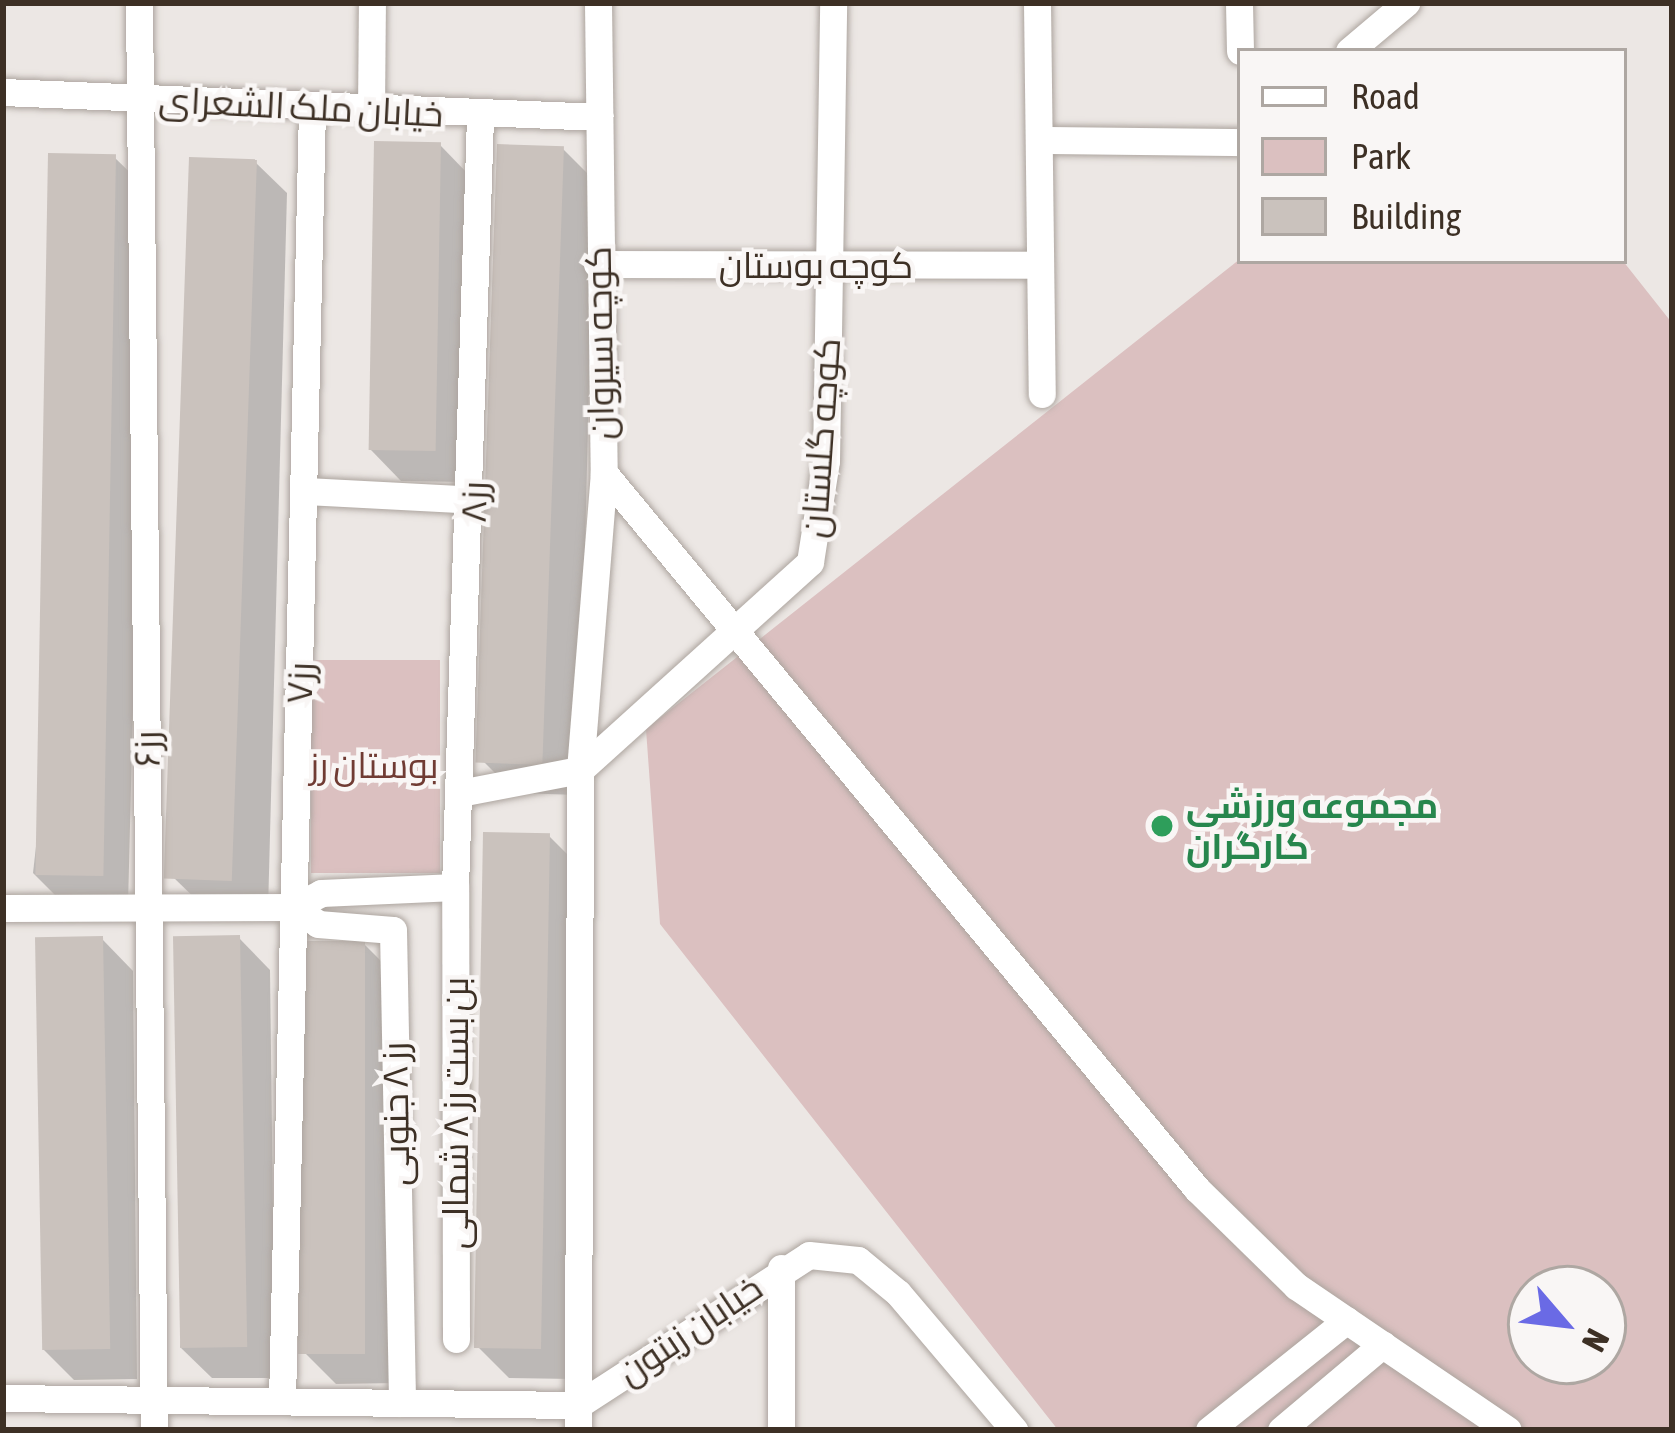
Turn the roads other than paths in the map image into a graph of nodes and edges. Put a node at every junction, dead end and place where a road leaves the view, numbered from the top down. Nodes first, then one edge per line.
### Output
1 (139, 3) edge
2 (372, 3) edge
3 (598, 3) edge
4 (833, 3) edge
5 (1037, 3) edge
6 (1239, 3) edge
7 (1406, 3) edge
8 (1240, 48) edge
9 (1353, 48) edge
10 (3, 92) edge
11 (137, 98) junction
12 (312, 108) junction
13 (371, 111) junction
14 (480, 116) junction
15 (599, 117) junction
16 (1040, 140) junction
17 (1237, 142) edge
18 (597, 264) junction
19 (1036, 266) junction
20 (831, 267) junction
21 (1042, 394) dead end
22 (604, 473) junction
23 (305, 491) junction
24 (475, 500) junction
25 (734, 639) junction
26 (580, 770) junction
27 (460, 793) junction
28 (455, 887) junction
29 (149, 904) junction
30 (294, 907) junction
31 (3, 908) edge
32 (781, 1268) junction
33 (1347, 1320) junction
34 (456, 1339) dead end
35 (1383, 1344) junction
36 (3, 1398) edge
37 (988, 1399) junction
38 (153, 1400) junction
39 (282, 1402) junction
40 (383, 1412) edge
41 (578, 1418) edge
42 (154, 1430) edge
43 (781, 1430) edge
44 (987, 1430) edge
45 (1014, 1430) edge
46 (1209, 1430) edge
47 (1281, 1430) edge
48 (1508, 1430) edge

1 - 11 street, رز۶
2 - 13 street
3 - 15 street, کوچه سیروان
4 - 20 street, کوچه گلستان
5 - 16 street
6 - 8 street
7 - 9 street
10 - 11 street, خیابان ملک الشعرای
11 - 12 street, خیابان ملک الشعرای
11 - 29 street, رز۶
12 - 13 street, خیابان ملک الشعرای
12 - 23 street, رز۷
13 - 14 street, خیابان ملک الشعرای
14 - 15 street, خیابان ملک الشعرای
14 - 24 street, رز۸
15 - 18 street, کوچه سیروان
16 - 17 street
16 - 19 street
18 - 20 street, کوچه بوستان
18 - 22 street, کوچه سیروان
19 - 20 street, کوچه بوستان
19 - 21 street
20 - 25 street, کوچه گلستان
22 - 25 street, کوچه سیروان
22 - 26 street
23 - 24 street
23 - 30 street, رز۷
24 - 27 street, رز۸
25 - 26 street, کوچه گلستان
25 - 33 street, کوچه سیروان
26 - 27 street
26 - 41 street
27 - 28 street, رز۸
28 - 30 street
28 - 34 street, بن بست رز ۸ شمالی
29 - 30 street
29 - 31 street
29 - 38 street, رز۶
30 - 39 street, رز۷
30 - 40 street, رز ۸ جنوبی
32 - 37 street, خیابان زیتون
32 - 41 street, خیابان زیتون
32 - 43 street
33 - 35 street, کوچه سیروان
33 - 46 street
35 - 47 street
35 - 48 street, کوچه سیروان
36 - 38 street, خیابان زیتون
37 - 44 street
37 - 45 street, خیابان زیتون
38 - 39 street, خیابان زیتون
38 - 42 street, رز۶
39 - 40 street, خیابان زیتون
40 - 41 street, خیابان زیتون

